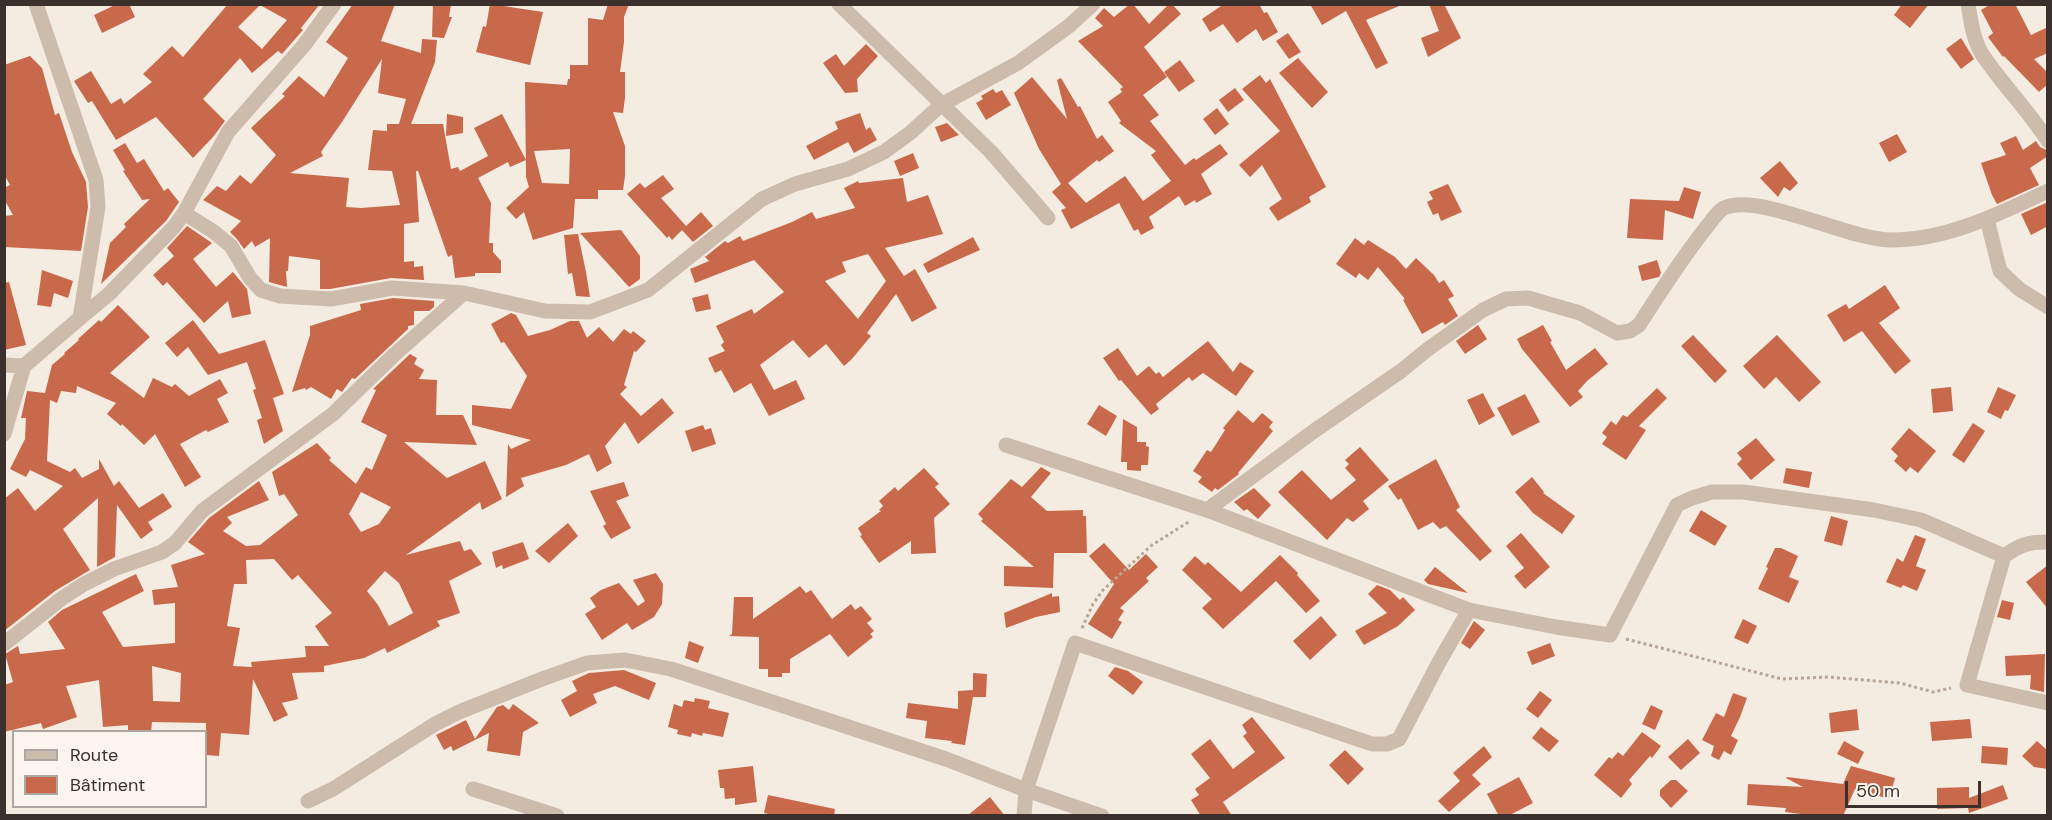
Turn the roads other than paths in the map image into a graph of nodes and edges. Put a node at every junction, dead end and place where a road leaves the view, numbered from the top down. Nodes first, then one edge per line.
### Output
1 (36, 4) edge
2 (334, 4) edge
3 (839, 4) edge
4 (1093, 4) edge
5 (1968, 4) edge
6 (941, 105) junction
7 (2048, 141) edge
8 (2048, 191) edge
9 (184, 213) junction
10 (1048, 218) dead end
11 (1987, 219) junction
12 (464, 293) junction
13 (2048, 307) edge
14 (80, 318) junction
15 (4, 365) edge
16 (24, 366) junction
17 (4, 434) edge
18 (1006, 445) dead end
19 (1207, 510) junction
20 (2048, 542) edge
21 (2004, 556) junction
22 (1469, 610) junction
23 (4, 644) edge
24 (2048, 703) edge
25 (473, 789) dead end
26 (1026, 790) junction
27 (308, 801) dead end
28 (557, 816) edge
29 (1024, 816) edge
30 (1102, 816) edge

1 - 14 street
2 - 9 street
3 - 6 street
4 - 6 street
5 - 7 street
6 - 10 street
6 - 12 street
8 - 11 street
9 - 12 street
9 - 14 street
11 - 13 street
11 - 19 street
12 - 23 street
14 - 16 street
15 - 16 street
16 - 17 street
18 - 19 street
19 - 22 street
20 - 21 street
21 - 22 street
21 - 24 street
22 - 26 street
25 - 28 street
26 - 27 street
26 - 29 street
26 - 30 street

